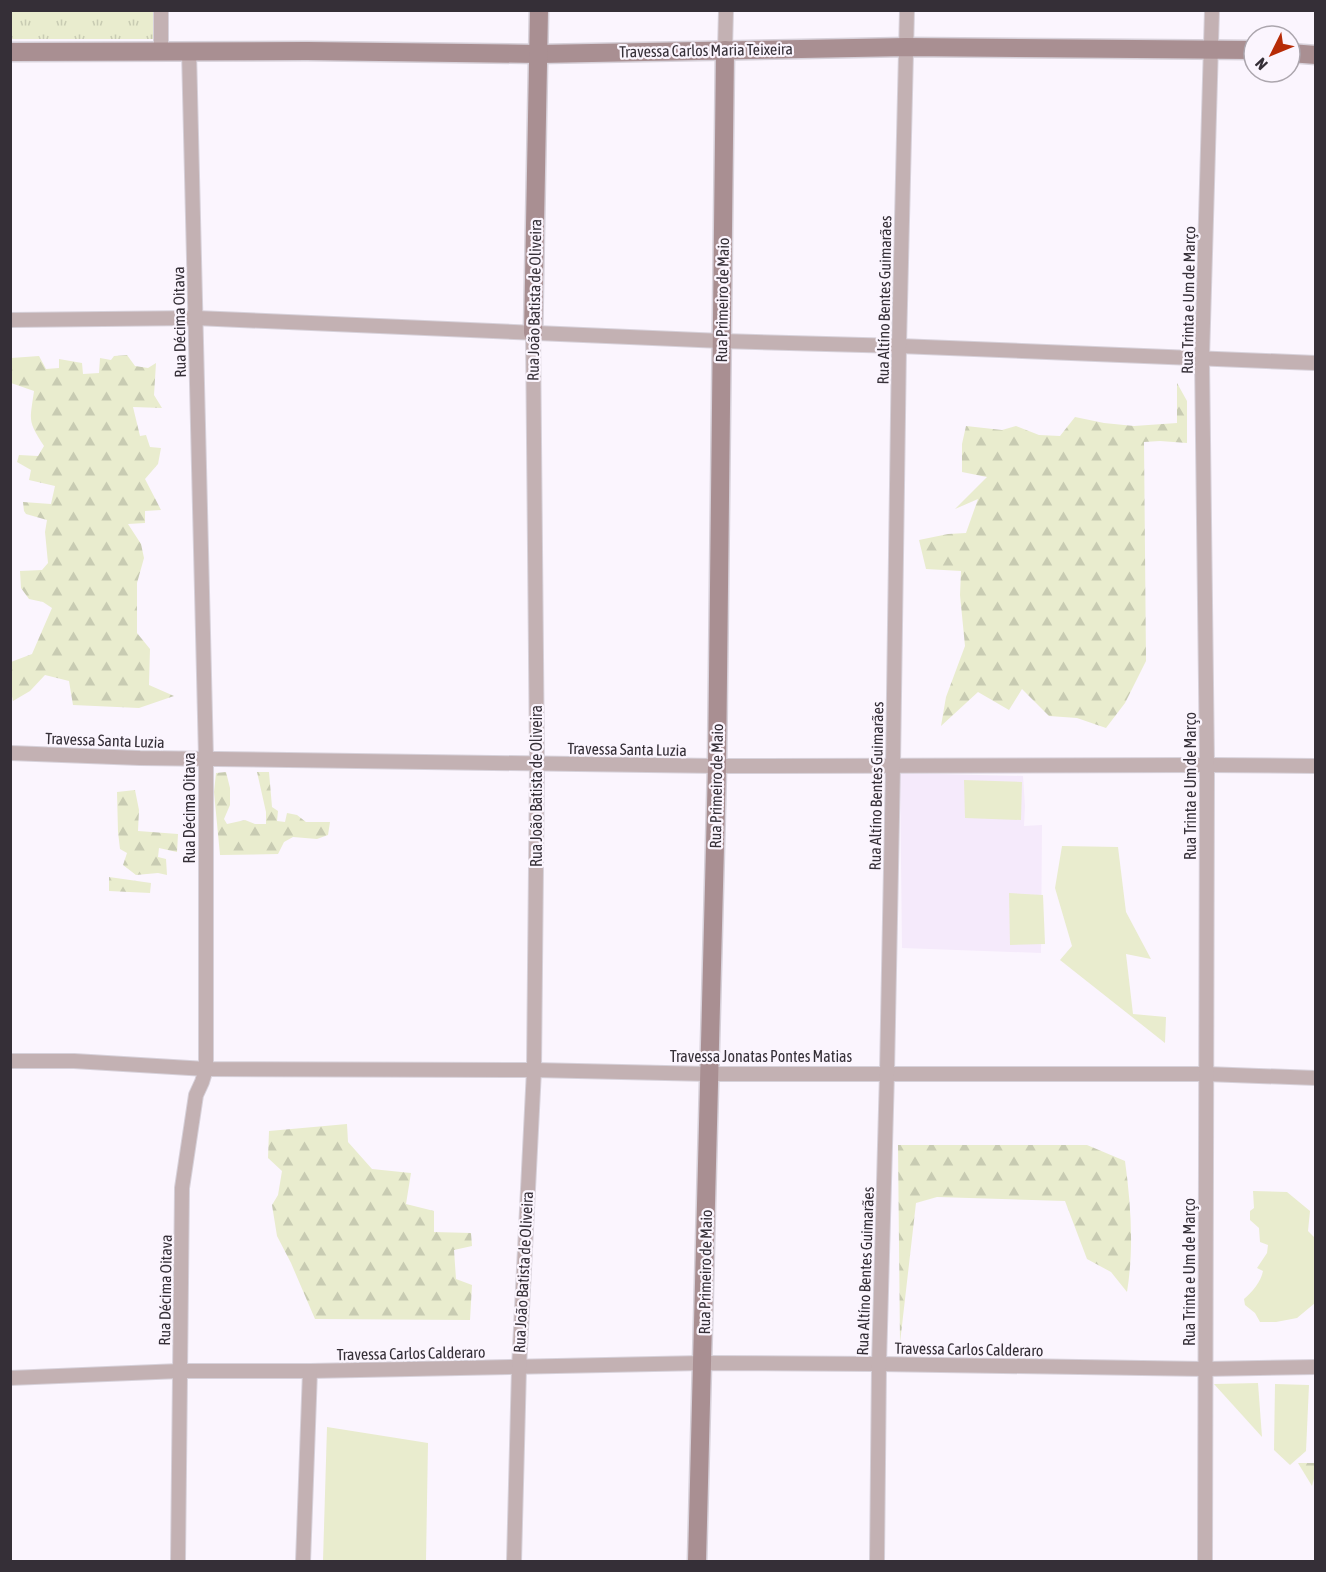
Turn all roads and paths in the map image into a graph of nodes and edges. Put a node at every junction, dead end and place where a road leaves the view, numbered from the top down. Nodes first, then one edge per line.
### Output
1 (161, 10) edge
2 (539, 10) edge
3 (726, 10) edge
4 (907, 10) edge
5 (1212, 10) edge
6 (906, 47) junction
7 (1210, 49) junction
8 (1242, 49) edge
9 (725, 50) junction
10 (189, 51) junction
11 (10, 52) edge
12 (161, 52) junction
13 (539, 54) junction
14 (196, 318) junction
15 (10, 320) edge
16 (533, 333) junction
17 (722, 341) junction
18 (899, 346) junction
19 (1202, 358) junction
20 (1316, 363) edge
21 (10, 753) edge
22 (206, 758) junction
23 (537, 764) junction
24 (893, 765) junction
25 (1207, 765) junction
26 (717, 766) junction
27 (1316, 766) edge
28 (10, 1061) edge
29 (206, 1070) junction
30 (534, 1070) junction
31 (887, 1073) junction
32 (709, 1074) junction
33 (1206, 1074) junction
34 (1316, 1078) edge
35 (703, 1363) junction
36 (879, 1364) junction
37 (1316, 1367) edge
38 (519, 1368) junction
39 (1205, 1369) junction
40 (180, 1371) junction
41 (310, 1371) junction
42 (10, 1378) edge
43 (178, 1562) edge
44 (303, 1562) edge
45 (514, 1562) edge
46 (697, 1562) edge
47 (877, 1562) edge
48 (1205, 1562) edge

1 - 12 street
2 - 13 street, Rua João Batista de Oliveira
3 - 9 street, Rua Primeiro de Maio
4 - 6 street, Rua Altíno Bentes Guimarães
5 - 7 street, Rua Trinta e Um de Março
6 - 7 street, Travessa Carlos Maria Teixeira
6 - 9 street, Travessa Carlos Maria Teixeira
6 - 18 street, Rua Altíno Bentes Guimarães
7 - 8 street, Travessa Carlos Maria Teixeira
7 - 19 street, Rua Trinta e Um de Março
9 - 13 street, Travessa Carlos Maria Teixeira
9 - 17 street, Rua Primeiro de Maio
10 - 12 street, Travessa Carlos Maria Teixeira
10 - 13 street, Travessa Carlos Maria Teixeira
10 - 14 street, Rua Décima Oitava
11 - 12 street, Travessa Carlos Maria Teixeira
13 - 16 street, Rua João Batista de Oliveira
14 - 15 street
14 - 16 street
14 - 22 street, Rua Décima Oitava
16 - 17 street
16 - 23 street, Rua João Batista de Oliveira
17 - 18 street
17 - 26 street, Rua Primeiro de Maio
18 - 19 street
18 - 24 street, Rua Altíno Bentes Guimarães
19 - 20 street
19 - 25 street, Rua Trinta e Um de Março
21 - 22 street, Travessa Santa Luzia
22 - 23 street, Travessa Santa Luzia
22 - 29 street, Rua Décima Oitava
23 - 26 street, Travessa Santa Luzia
23 - 30 street, Rua João Batista de Oliveira
24 - 25 street, Travessa Santa Luzia
24 - 26 street, Travessa Santa Luzia
24 - 31 street, Rua Altíno Bentes Guimarães
25 - 27 street, Travessa Santa Luzia
25 - 33 street, Rua Trinta e Um de Março
26 - 32 street, Rua Primeiro de Maio
28 - 29 street
29 - 30 street, Travessa Jonatas Pontes Matias
29 - 40 street, Rua Décima Oitava
30 - 32 street, Travessa Jonatas Pontes Matias
30 - 38 street, Rua João Batista de Oliveira
31 - 32 street, Travessa Jonatas Pontes Matias
31 - 33 street, Travessa Jonatas Pontes Matias
31 - 36 street, Rua Altíno Bentes Guimarães
32 - 35 street, Rua Primeiro de Maio
33 - 34 street, Travessa Jonatas Pontes Matias
33 - 39 street, Rua Trinta e Um de Março
35 - 36 street, Travessa Carlos Calderaro
35 - 38 street, Travessa Carlos Calderaro
35 - 46 street, Rua Primeiro de Maio
36 - 39 street, Travessa Carlos Calderaro
36 - 47 street, Rua Altíno Bentes Guimarães
37 - 39 street, Travessa Carlos Calderaro
38 - 41 street, Travessa Carlos Calderaro
38 - 45 street, Rua João Batista de Oliveira
39 - 48 street, Rua Trinta e Um de Março
40 - 41 street, Travessa Carlos Calderaro
40 - 42 street, Travessa Carlos Calderaro
40 - 43 street, Rua Décima Oitava
41 - 44 street

